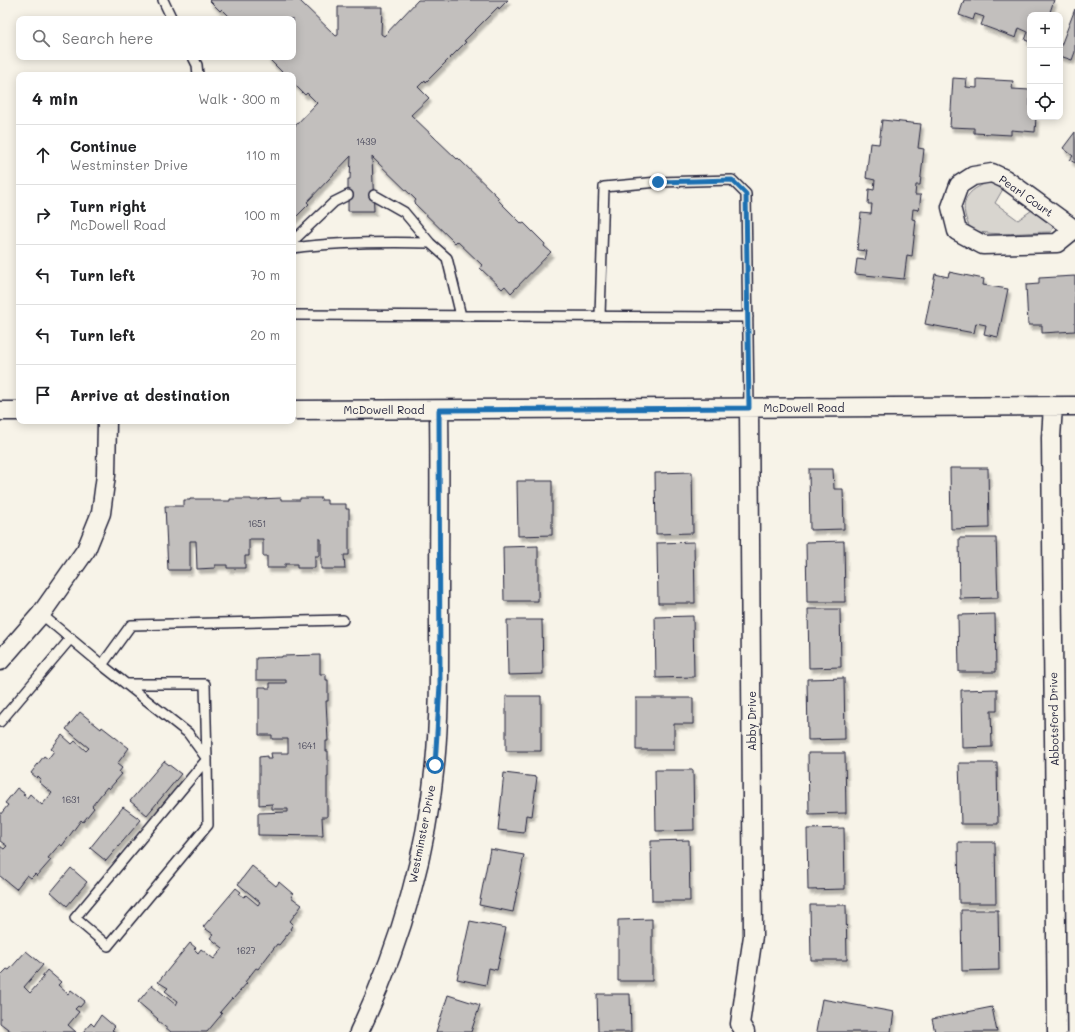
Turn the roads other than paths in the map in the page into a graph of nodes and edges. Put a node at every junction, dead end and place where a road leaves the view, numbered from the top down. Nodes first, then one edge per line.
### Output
1 (164, 0) edge
2 (171, 16) edge
3 (194, 60) edge
4 (198, 72) edge
5 (348, 195) dead end
6 (374, 195) dead end
7 (1074, 230) edge
8 (296, 238) edge
9 (430, 243) junction
10 (296, 248) edge
11 (296, 315) edge
12 (461, 316) junction
13 (600, 316) junction
14 (748, 317) junction
15 (1053, 406) junction
16 (1075, 406) edge
17 (749, 408) junction
18 (296, 410) edge
19 (439, 410) junction
20 (16, 411) edge
21 (0, 412) edge
22 (107, 424) edge
23 (41, 614) junction
24 (343, 620) dead end
25 (71, 638) junction
26 (0, 661) edge
27 (102, 665) junction
28 (126, 684) junction
29 (0, 722) edge
30 (208, 758) junction
31 (359, 1032) edge
32 (745, 1032) edge
33 (1057, 1032) edge

1 - 2 lane
3 - 4 lane
5 - 8 lane
6 - 9 lane
7 - 7 street, Pearl Court
9 - 10 lane
9 - 12 lane
11 - 12 lane
12 - 13 lane
13 - 14 lane
13 - 14 lane
14 - 17 lane
15 - 16 street, McDowell Road
15 - 17 street, McDowell Road
15 - 33 street, Abbotsford Drive
17 - 19 street, McDowell Road
17 - 32 street, Abby Drive
18 - 19 street, McDowell Road
19 - 31 street, Westminster Drive
20 - 21 street
22 - 23 street
23 - 25 lane
23 - 26 street
24 - 27 lane
25 - 27 lane
25 - 29 lane
27 - 28 lane
28 - 30 lane
28 - 30 lane
30 - 30 lane

